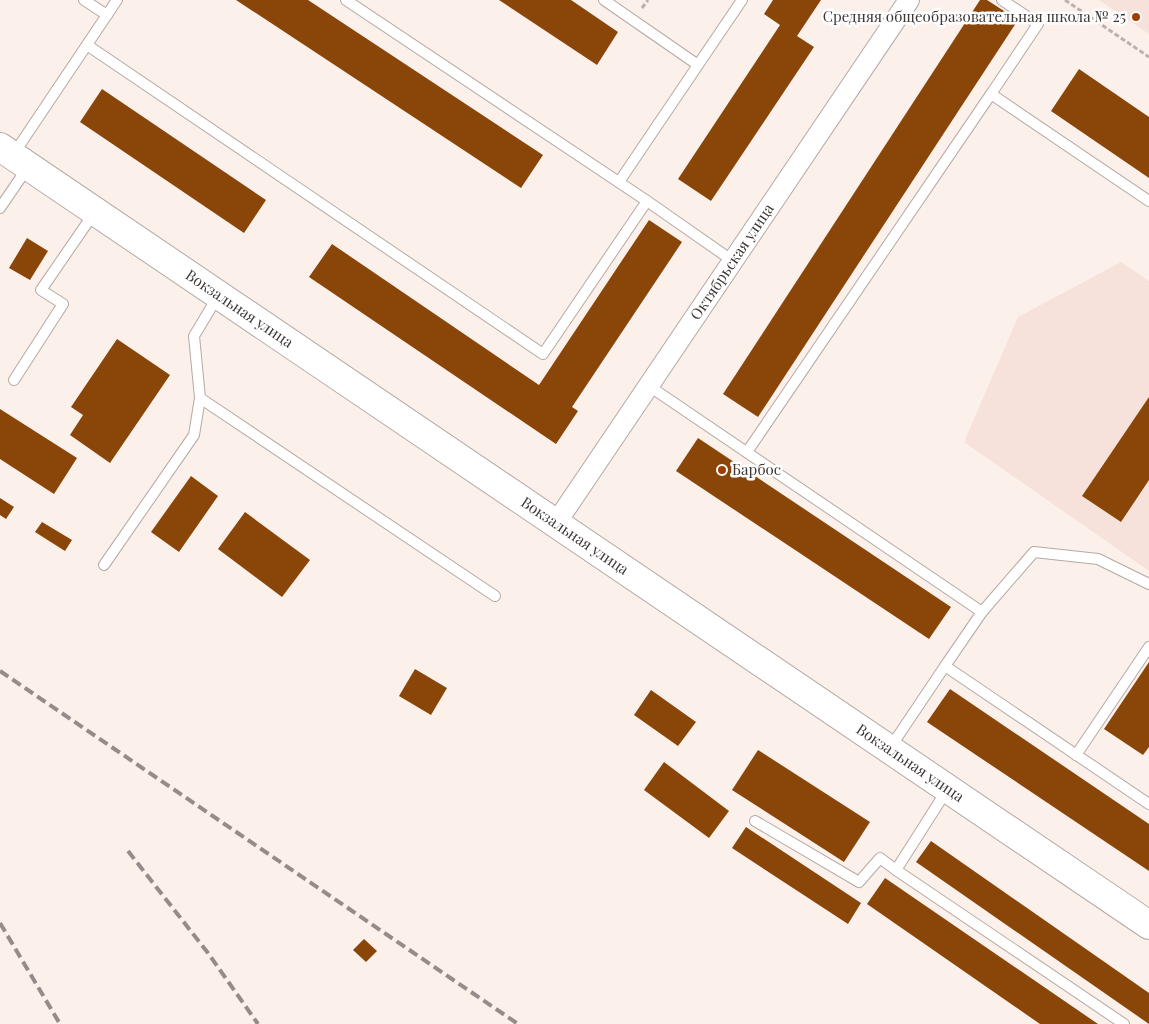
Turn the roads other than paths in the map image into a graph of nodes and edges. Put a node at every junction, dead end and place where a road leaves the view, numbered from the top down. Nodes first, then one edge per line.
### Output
1 (84, 0) edge
2 (117, 0) edge
3 (346, 0) edge
4 (604, 0) edge
5 (742, 0) edge
6 (909, 0) edge
7 (1002, 0) edge
8 (107, 15) junction
9 (87, 45) junction
10 (698, 65) junction
11 (990, 94) junction
12 (14, 156) edge
13 (619, 182) junction
14 (647, 201) junction
15 (1149, 201) edge
16 (0, 208) edge
17 (96, 212) junction
18 (733, 261) junction
19 (218, 295) junction
20 (14, 380) dead end
21 (649, 386) junction
22 (200, 398) junction
23 (746, 452) junction
24 (556, 524) junction
25 (104, 565) dead end
26 (1149, 584) edge
27 (495, 596) dead end
28 (982, 612) junction
29 (1149, 647) edge
30 (945, 666) junction
31 (889, 749) junction
32 (1076, 755) junction
33 (948, 789) junction
34 (1149, 804) edge
35 (755, 821) dead end
36 (896, 870) junction
37 (1149, 925) edge
38 (1124, 1024) edge

1 - 8 lane
2 - 8 lane
3 - 13 lane
4 - 10 lane
5 - 10 lane
6 - 18 street, Октябрьская улица
7 - 11 lane
8 - 9 lane
9 - 12 lane
9 - 14 lane
10 - 13 lane
11 - 15 lane
11 - 23 lane
12 - 16 lane
12 - 17 main road, Вокзальная улица
13 - 14 lane
14 - 18 lane
17 - 19 main road, Вокзальная улица
17 - 20 lane
18 - 21 street, Октябрьская улица
19 - 22 lane
19 - 24 main road, Вокзальная улица
21 - 23 lane
21 - 24 street, Октябрьская улица
22 - 25 lane
22 - 27 lane
23 - 28 lane
24 - 31 main road, Вокзальная улица
26 - 28 lane
28 - 30 lane
29 - 32 lane
30 - 31 lane
30 - 32 lane
31 - 33 main road, Вокзальная улица
32 - 34 lane
33 - 36 lane
33 - 37 main road, Вокзальная улица
35 - 36 lane
36 - 38 lane

